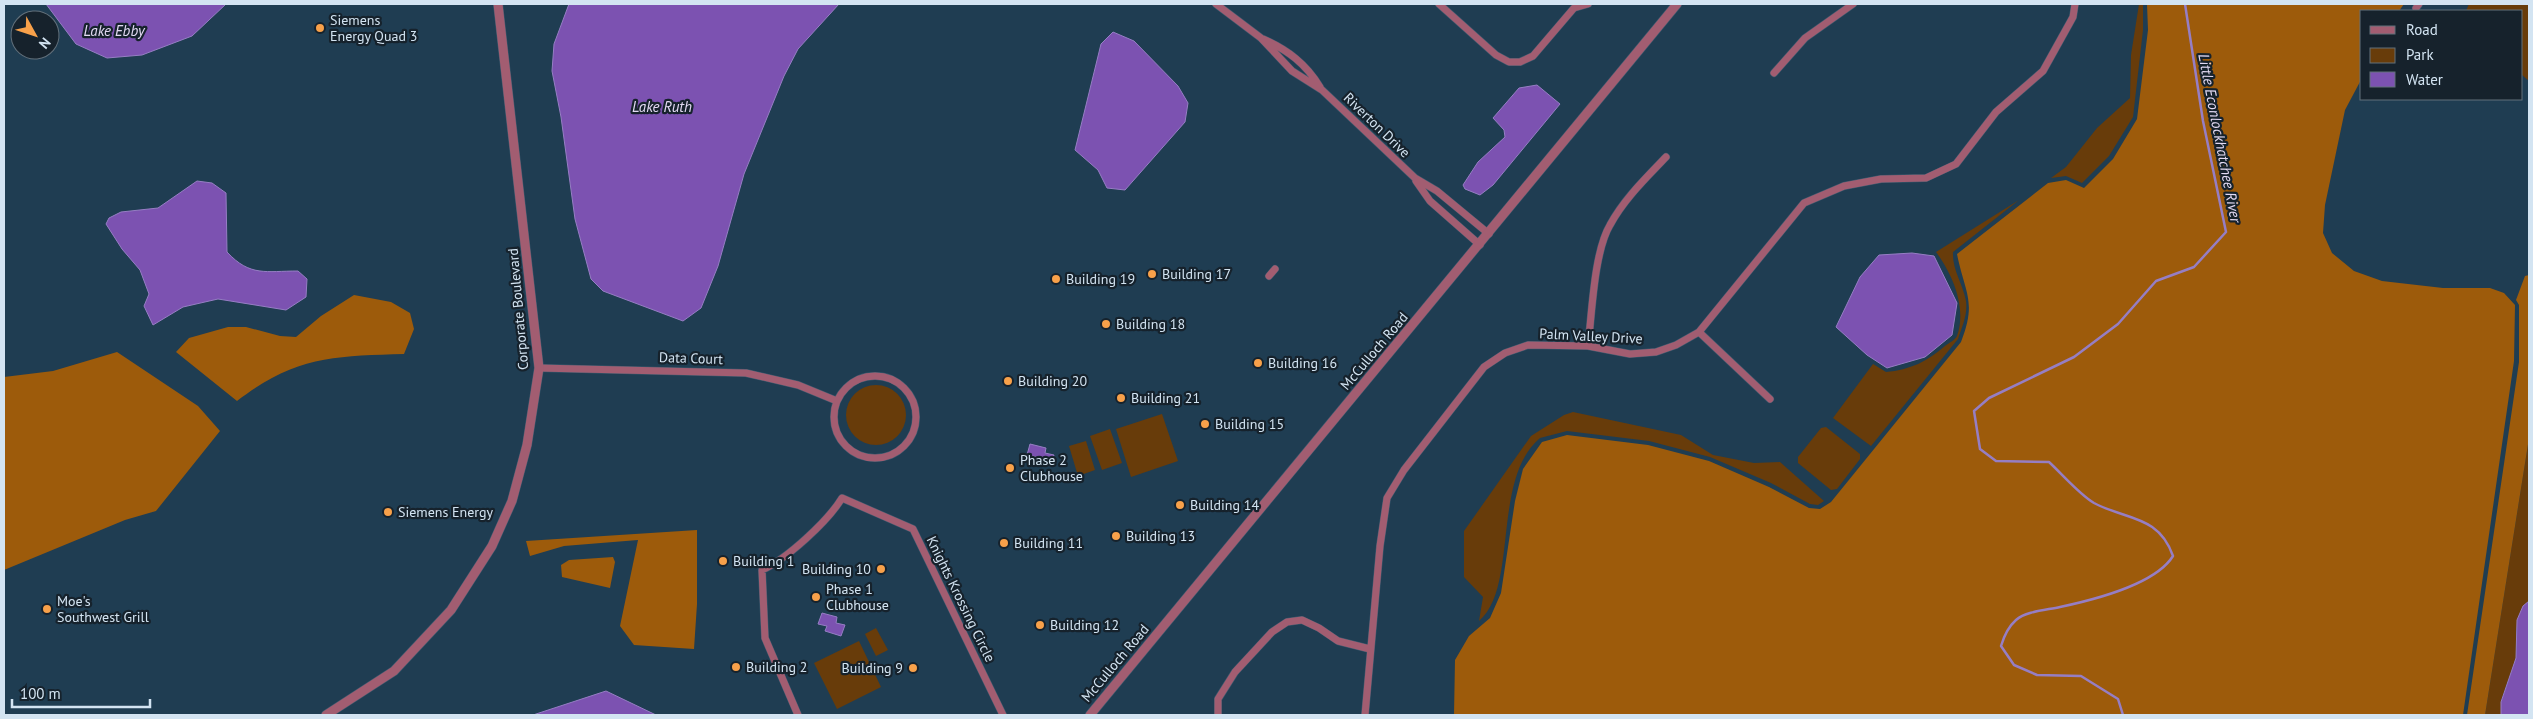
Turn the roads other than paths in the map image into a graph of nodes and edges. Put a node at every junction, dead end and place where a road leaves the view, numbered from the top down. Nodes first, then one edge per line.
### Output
1 (498, 4) edge
2 (1216, 4) edge
3 (1439, 4) edge
4 (1588, 4) edge
5 (1678, 4) edge
6 (1853, 4) edge
7 (2075, 4) edge
8 (1573, 6) edge
9 (1261, 38) junction
10 (1774, 74) dead end
11 (1322, 90) junction
12 (1666, 157) dead end
13 (1415, 178) junction
14 (1489, 234) junction
15 (1480, 245) junction
16 (1276, 269) dead end
17 (1269, 276) dead end
18 (1699, 332) junction
19 (1588, 346) junction
20 (539, 368) junction
21 (1770, 399) dead end
22 (837, 401) junction
23 (1370, 649) junction
24 (326, 715) edge
25 (798, 715) edge
26 (1003, 715) edge
27 (1090, 715) edge
28 (1218, 715) edge
29 (1366, 715) edge

1 - 20 street, Corporate Boulevard
2 - 9 street, Riverton Drive
3 - 8 street
4 - 8 street
5 - 14 street, McCulloch Road
6 - 10 street
7 - 18 street, Palm Valley Drive
9 - 11 street, Riverton Drive
9 - 11 street, Riverton Drive
11 - 13 street, Riverton Drive
12 - 19 street
13 - 14 street, Riverton Drive
13 - 15 street, Riverton Drive
14 - 15 street, McCulloch Road
15 - 27 street, McCulloch Road
16 - 17 street
18 - 19 street, Palm Valley Drive
18 - 21 street
19 - 23 street, Palm Valley Drive
20 - 22 street, Data Court
20 - 24 street, Corporate Boulevard
22 - 22 street
23 - 28 street
23 - 29 street, Palm Valley Drive
25 - 26 street, Knights Krossing Circle

